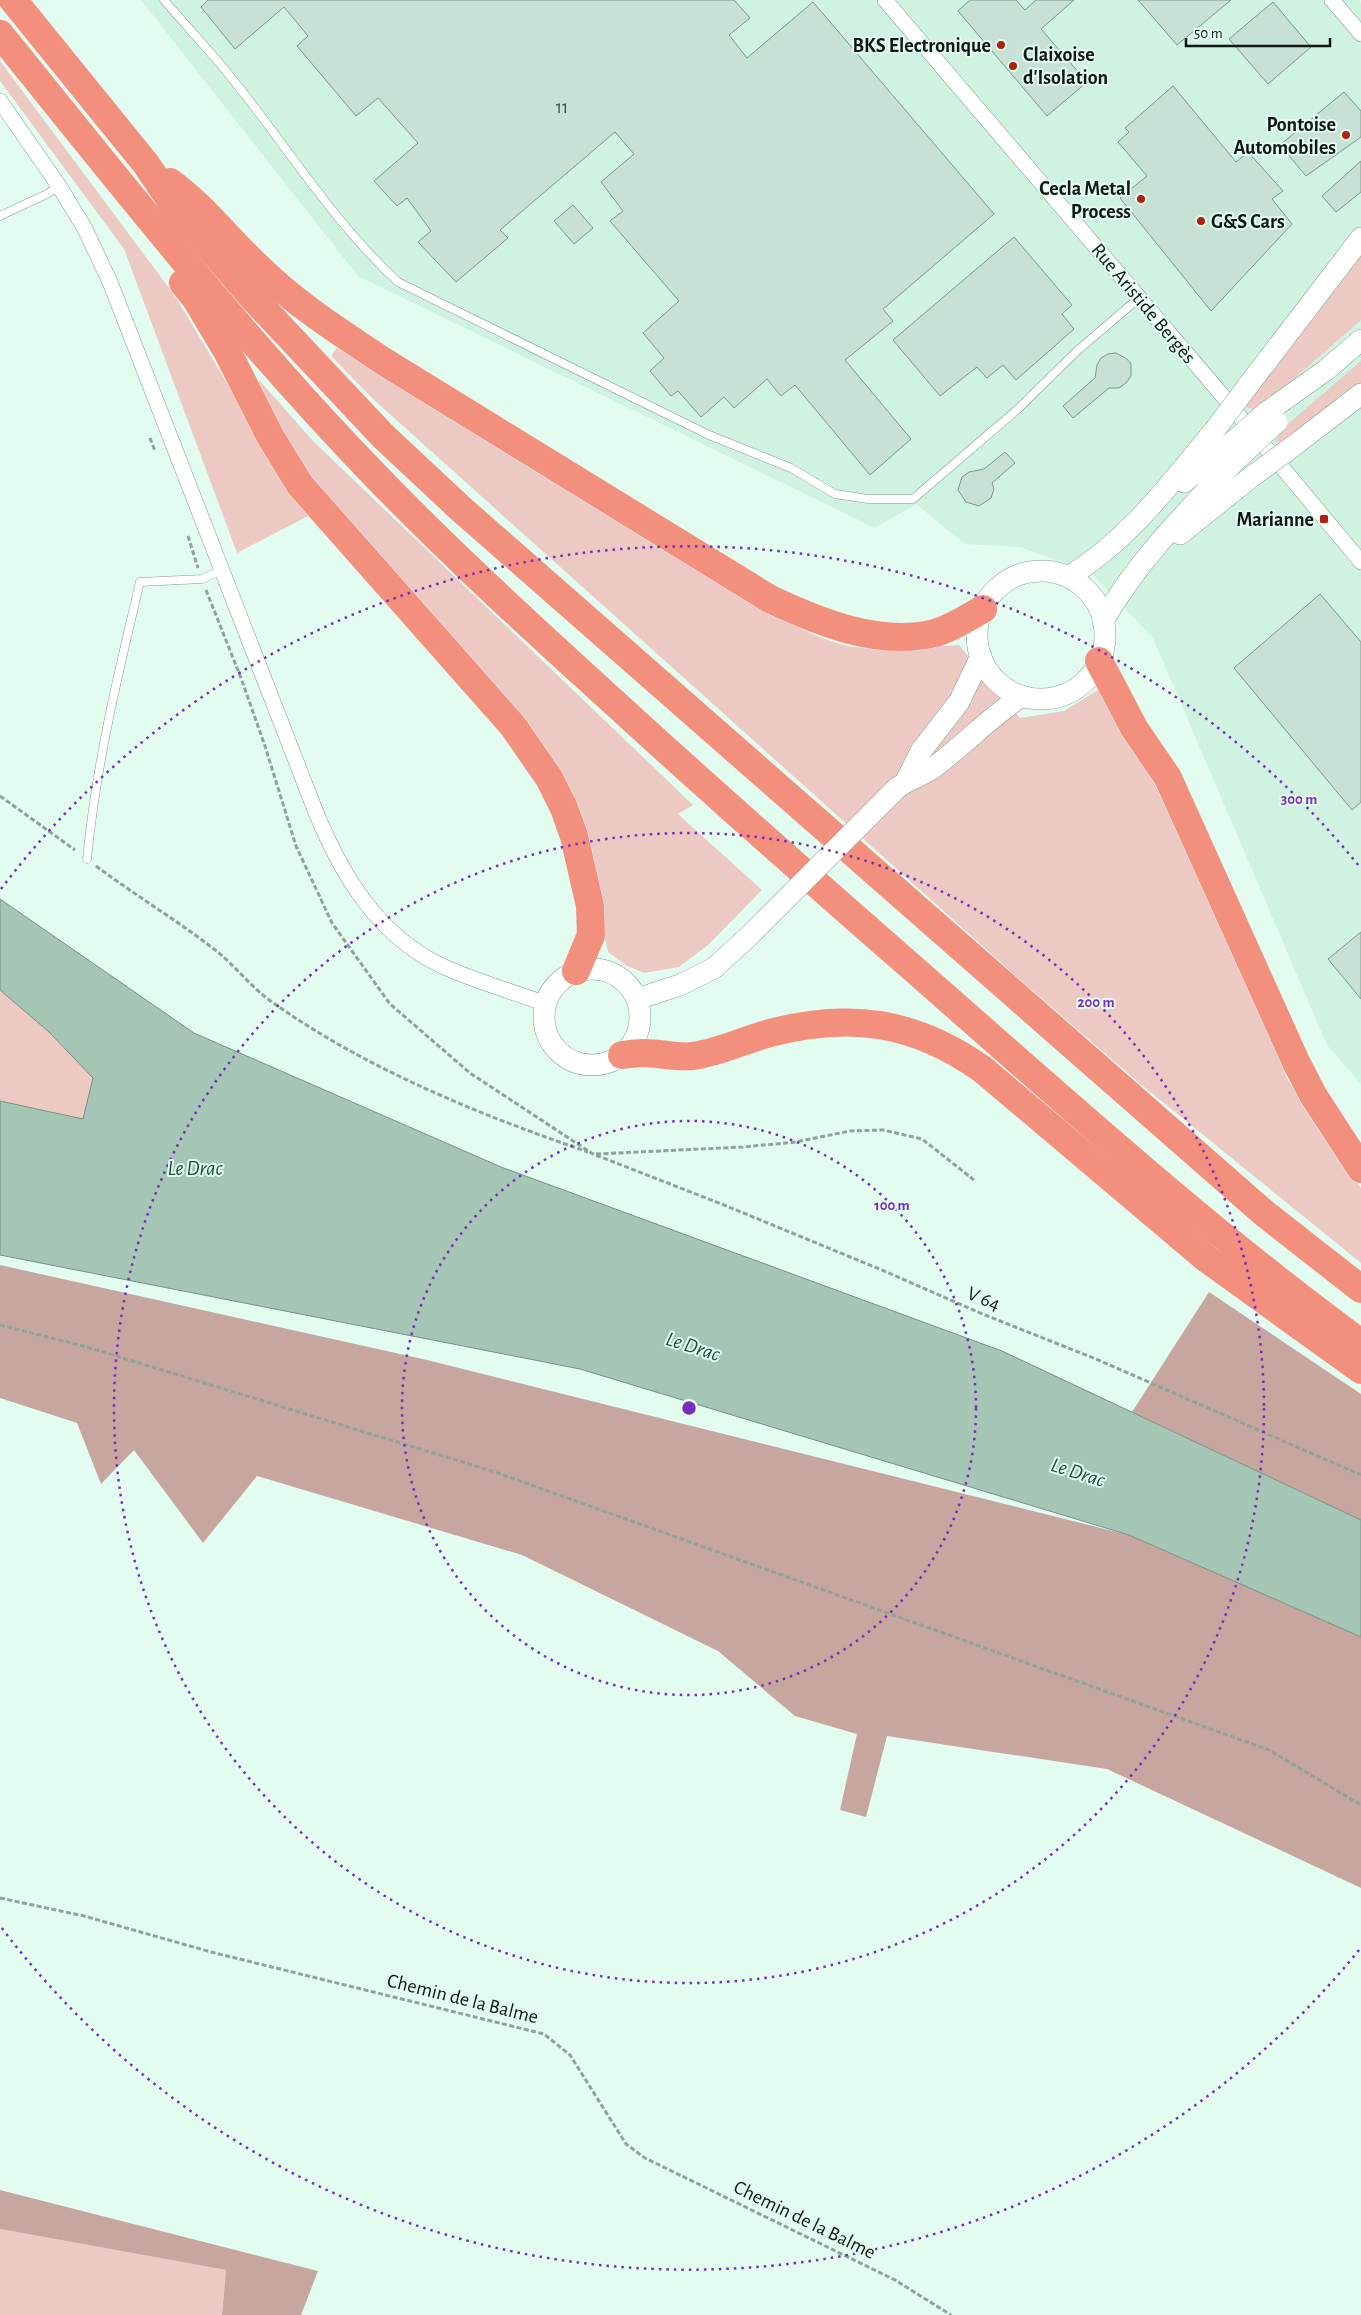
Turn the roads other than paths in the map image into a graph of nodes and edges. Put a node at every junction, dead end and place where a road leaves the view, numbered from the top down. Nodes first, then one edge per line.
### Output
1 (13, 0) edge
2 (164, 0) edge
3 (885, 0) edge
4 (1332, 0) edge
5 (0, 34) edge
6 (1361, 34) edge
7 (0, 101) edge
8 (146, 164) junction
9 (59, 186) junction
10 (0, 216) edge
11 (162, 234) junction
12 (1361, 238) edge
13 (1139, 298) junction
14 (1361, 340) edge
15 (1361, 394) edge
16 (1226, 445) junction
17 (1361, 562) edge
18 (1138, 567) junction
19 (222, 570) junction
20 (1068, 577) junction
21 (982, 609) junction
22 (1103, 621) junction
23 (980, 656) junction
24 (1099, 661) junction
25 (1022, 696) junction
26 (901, 785) junction
27 (87, 859) road end
28 (576, 971) junction
29 (638, 999) junction
30 (546, 1004) junction
31 (622, 1055) junction
32 (1361, 1169) edge
33 (1361, 1289) edge
34 (1361, 1343) edge
35 (1361, 1370) edge

1 - 8 highway
2 - 13 lane
3 - 13 street, Rue Aristide Bergès
4 - 6 street
5 - 11 highway
7 - 9 street
8 - 21 highway
8 - 33 highway
9 - 10 lane
9 - 19 street
11 - 28 highway
11 - 34 highway
12 - 16 main road, bridge
13 - 17 street, Rue Aristide Bergès
14 - 16 main road, bridge
15 - 18 main road, bridge
16 - 18 main road
16 - 20 main road
18 - 22 main road
19 - 27 lane
19 - 30 street
20 - 21 main road
20 - 22 main road
21 - 23 main road
22 - 24 main road
23 - 25 main road
23 - 26 main road
24 - 25 main road
24 - 32 highway
25 - 26 main road
26 - 29 main road, bridge
28 - 29 main road
28 - 30 main road
29 - 31 main road
30 - 31 main road
31 - 35 highway

